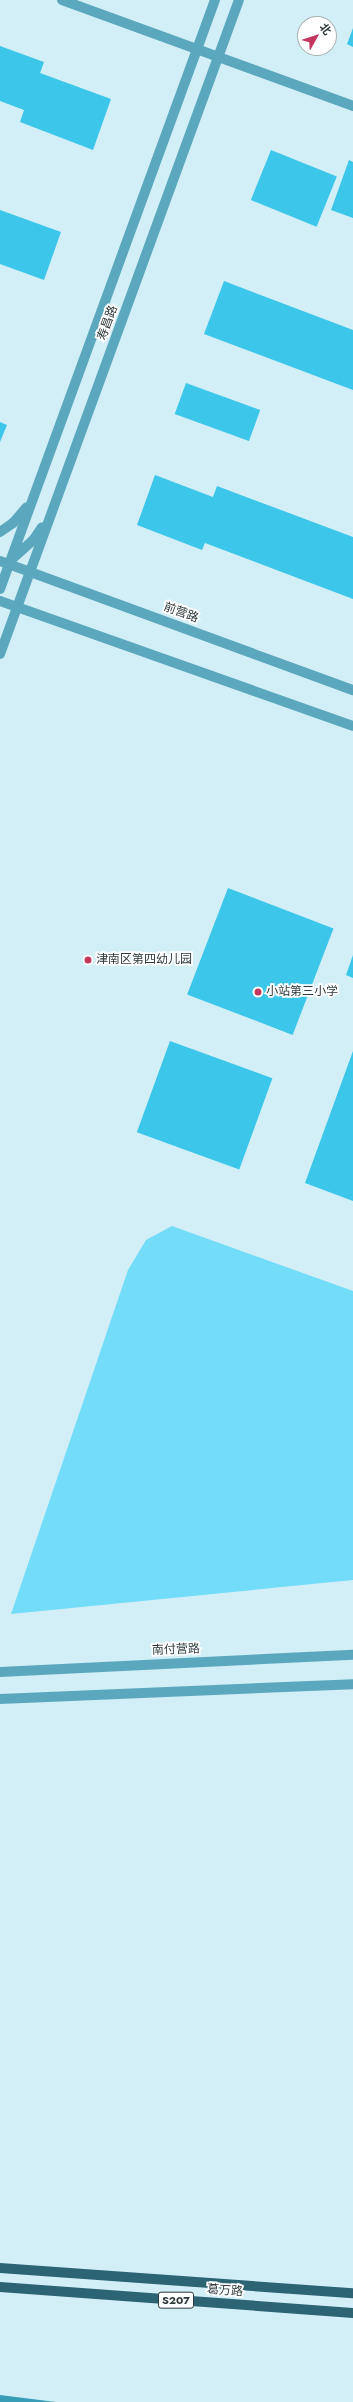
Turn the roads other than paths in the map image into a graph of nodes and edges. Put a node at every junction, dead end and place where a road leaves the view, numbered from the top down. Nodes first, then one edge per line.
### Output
1 (62, 0) edge
2 (215, 0) edge
3 (239, 0) edge
4 (197, 50) junction
5 (218, 57) junction
6 (353, 106) edge
7 (33, 498) junction
8 (54, 506) junction
9 (0, 532) edge
10 (5, 563) edge
11 (30, 572) junction
12 (0, 589) edge
13 (0, 601) edge
14 (16, 607) junction
15 (0, 654) edge
16 (353, 690) edge
17 (353, 726) edge
18 (353, 1655) edge
19 (0, 1672) edge
20 (353, 1684) edge
21 (0, 1699) edge
22 (0, 2268) edge
23 (0, 2287) edge
24 (353, 2293) edge
25 (353, 2313) edge

1 - 4 street
2 - 4 street, 寿昌路
3 - 5 street, 寿昌路
4 - 5 street
4 - 7 street, 寿昌路
5 - 6 street
5 - 8 street, 寿昌路
7 - 9 street
7 - 10 street, 寿昌路
8 - 10 street
8 - 11 street, 寿昌路
10 - 11 street, 前营路
10 - 12 street, 寿昌路
11 - 14 street, 寿昌路
11 - 16 street, 前营路
13 - 14 street
14 - 15 street, 寿昌路
14 - 17 street
18 - 19 street, 南付营路
20 - 21 street
22 - 24 main road, 葛万路 / S207
23 - 25 main road, 葛万路 / S207

